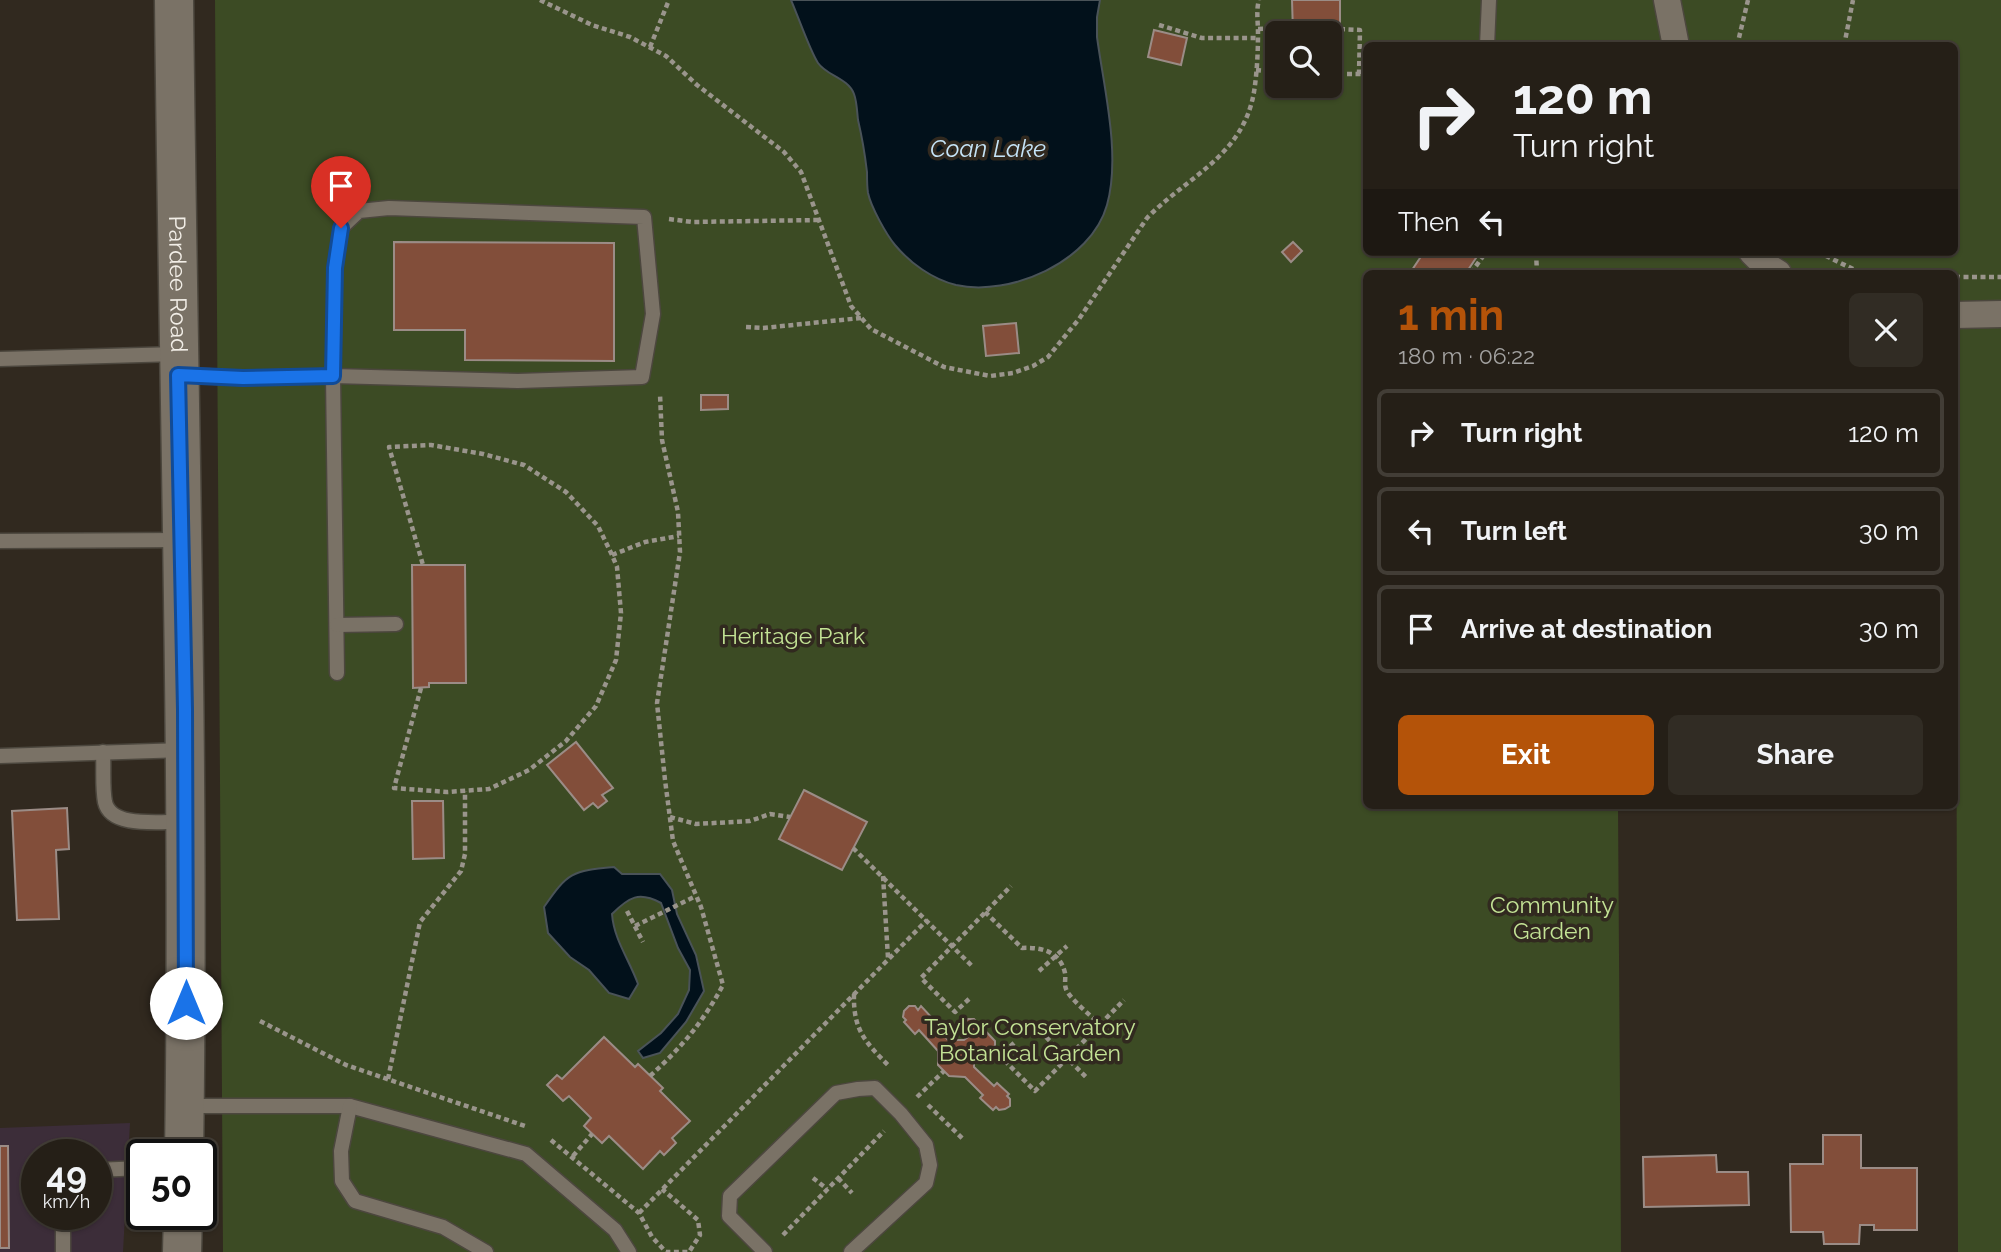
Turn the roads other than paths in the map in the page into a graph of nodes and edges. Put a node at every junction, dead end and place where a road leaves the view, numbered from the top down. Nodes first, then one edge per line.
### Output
1 (174, 0) edge
2 (1489, 0) edge
3 (1667, 0) edge
4 (1487, 42) edge
5 (1675, 42) edge
6 (1756, 256) edge
7 (1773, 270) edge
8 (2001, 314) edge
9 (1958, 315) edge
10 (0, 359) edge
11 (178, 365) junction
12 (333, 376) junction
13 (181, 540) junction
14 (0, 541) edge
15 (397, 624) dead end
16 (337, 625) junction
17 (337, 673) dead end
18 (185, 750) junction
19 (103, 752) junction
20 (0, 756) edge
21 (185, 822) junction
22 (184, 1106) junction
23 (350, 1106) junction
24 (184, 1139) edge
25 (63, 1230) edge
26 (183, 1230) edge
27 (770, 1247) edge
28 (63, 1252) edge
29 (182, 1252) edge
30 (486, 1252) edge
31 (629, 1252) edge
32 (851, 1252) edge

1 - 11 main road, Pardee Road
2 - 4 lane
3 - 5 street
6 - 7 street
8 - 9 street
10 - 11 lane
11 - 12 lane
11 - 13 main road, Pardee Road
12 - 12 lane
12 - 16 lane
13 - 14 lane
13 - 18 main road, Pardee Road
15 - 16 lane
16 - 17 lane
18 - 19 lane
18 - 21 main road, Pardee Road
19 - 20 lane
19 - 21 lane
21 - 22 main road, Pardee Road
22 - 23 lane
22 - 24 main road, Pardee Road
23 - 30 lane
23 - 31 lane
25 - 28 lane
26 - 29 main road
27 - 32 lane

